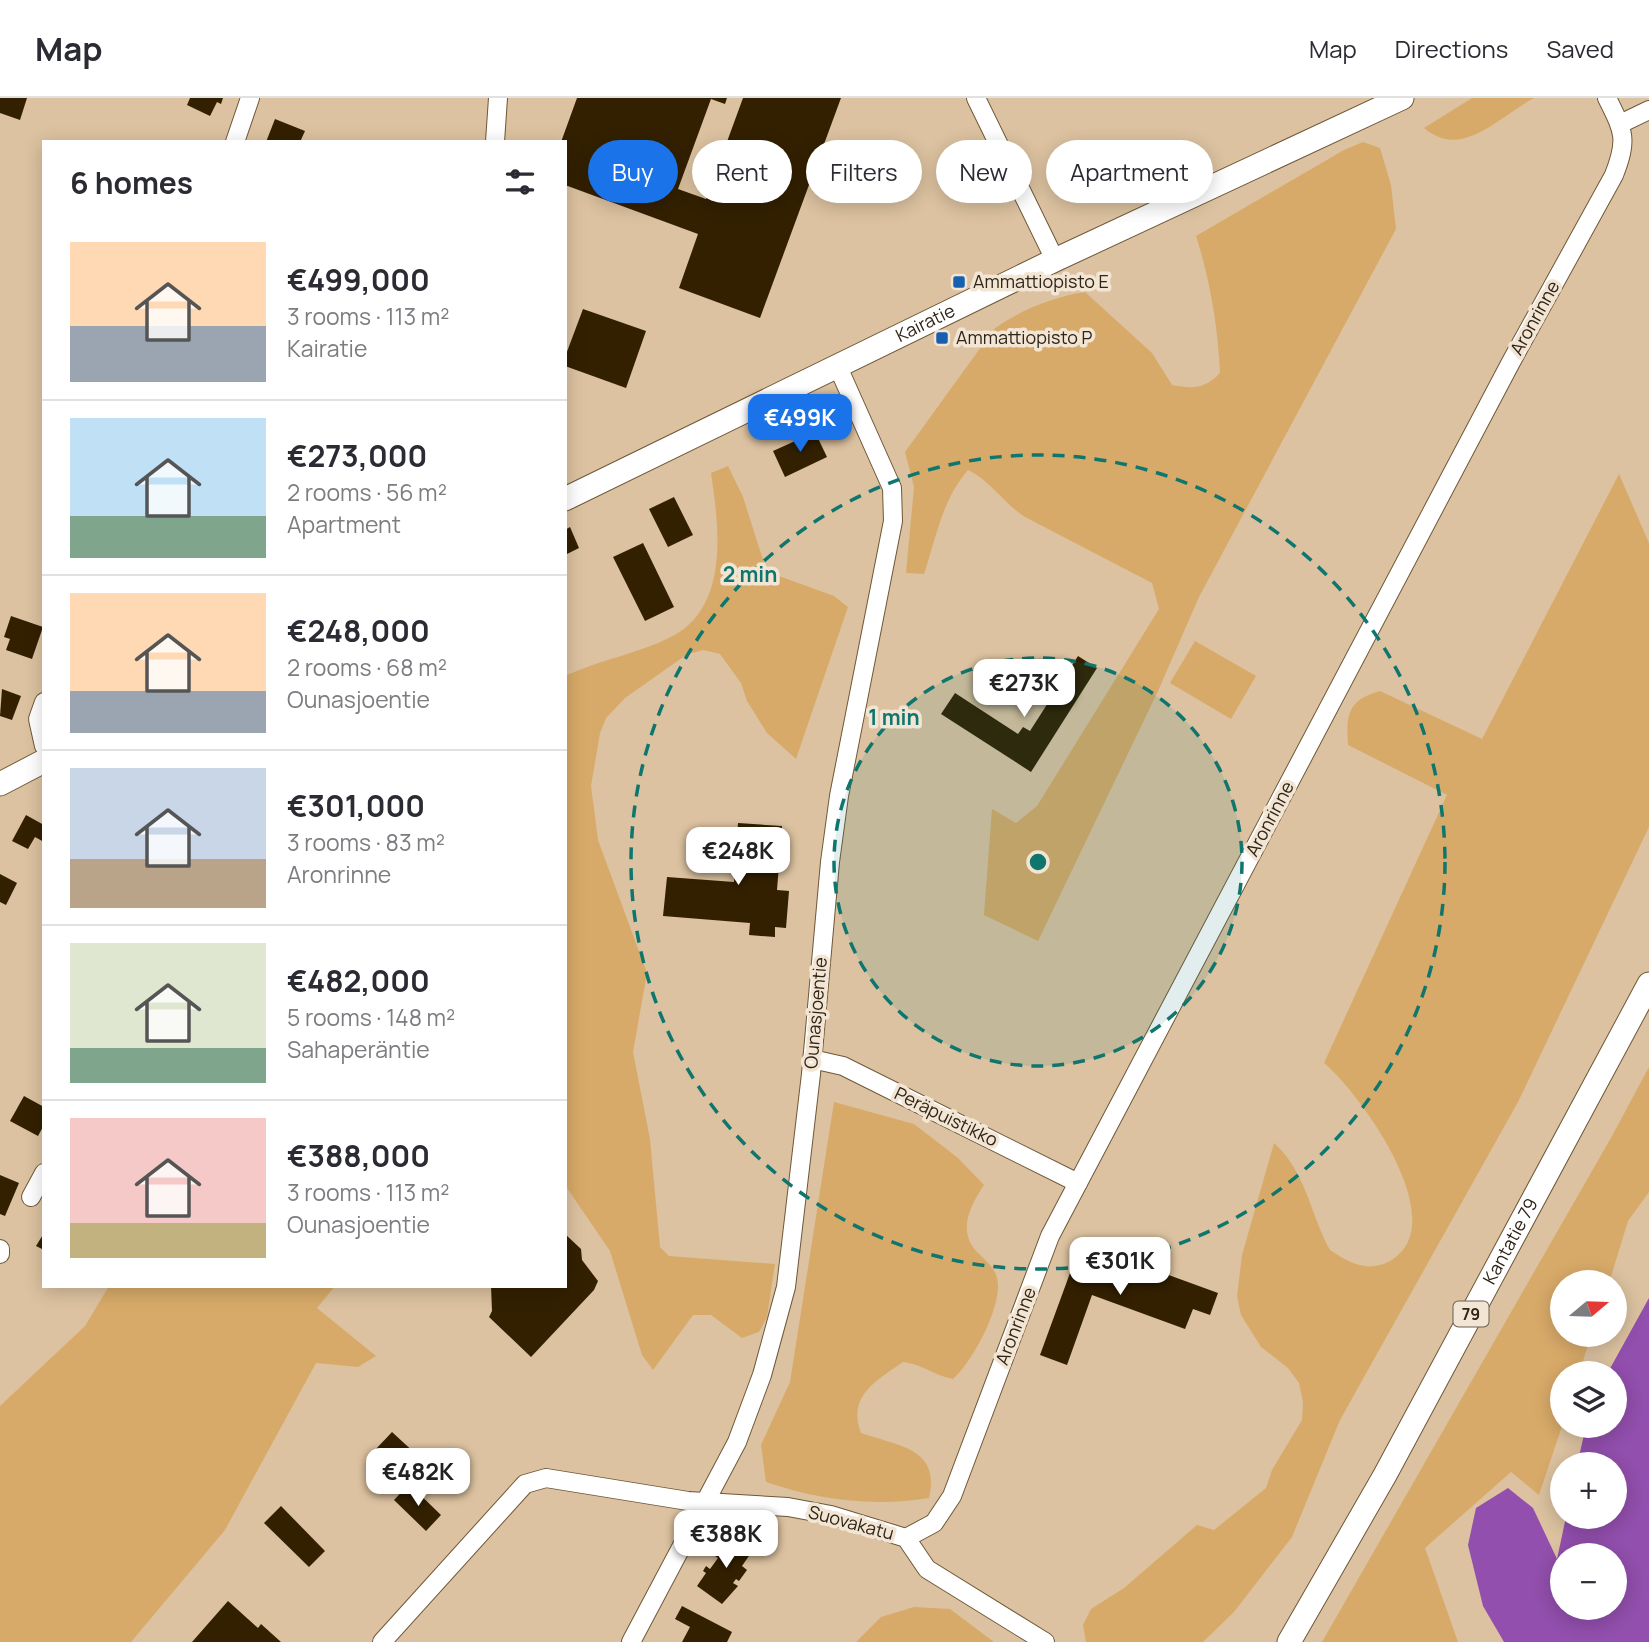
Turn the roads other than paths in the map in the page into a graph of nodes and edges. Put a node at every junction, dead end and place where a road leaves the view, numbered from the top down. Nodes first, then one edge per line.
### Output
1 (250, 98) edge
2 (498, 98) edge
3 (976, 98) edge
4 (1402, 98) edge
5 (1607, 98) edge
6 (1649, 110) edge
7 (1620, 124) junction
8 (236, 140) edge
9 (495, 140) edge
10 (1055, 260) junction
11 (838, 366) junction
12 (567, 498) edge
13 (42, 708) edge
14 (42, 737) edge
15 (42, 762) edge
16 (0, 785) edge
17 (1649, 984) edge
18 (812, 1059) junction
19 (42, 1177) edge
20 (1078, 1183) junction
21 (31, 1197) dead end
22 (704, 1502) junction
23 (906, 1538) junction
24 (382, 1642) edge
25 (631, 1642) edge
26 (1045, 1642) edge
27 (1289, 1642) edge

1 - 8 street
2 - 9 street
3 - 10 street
4 - 10 main road, Kairatie
5 - 7 street, Aronrinne
6 - 7 street
7 - 20 street, Aronrinne
10 - 11 main road, Kairatie
11 - 12 main road, Kairatie
11 - 18 street, Ounasjoentie
13 - 14 street
15 - 16 main road
17 - 27 main road, Kantatie 79 / 79
18 - 20 street, Peräpuistikko
18 - 22 street, Ounasjoentie
19 - 21 street
20 - 23 street, Aronrinne
22 - 23 street, Suovakatu
22 - 24 street, Suovakatu
22 - 25 street, Ounasjoentie
23 - 26 street, Suovakatu

